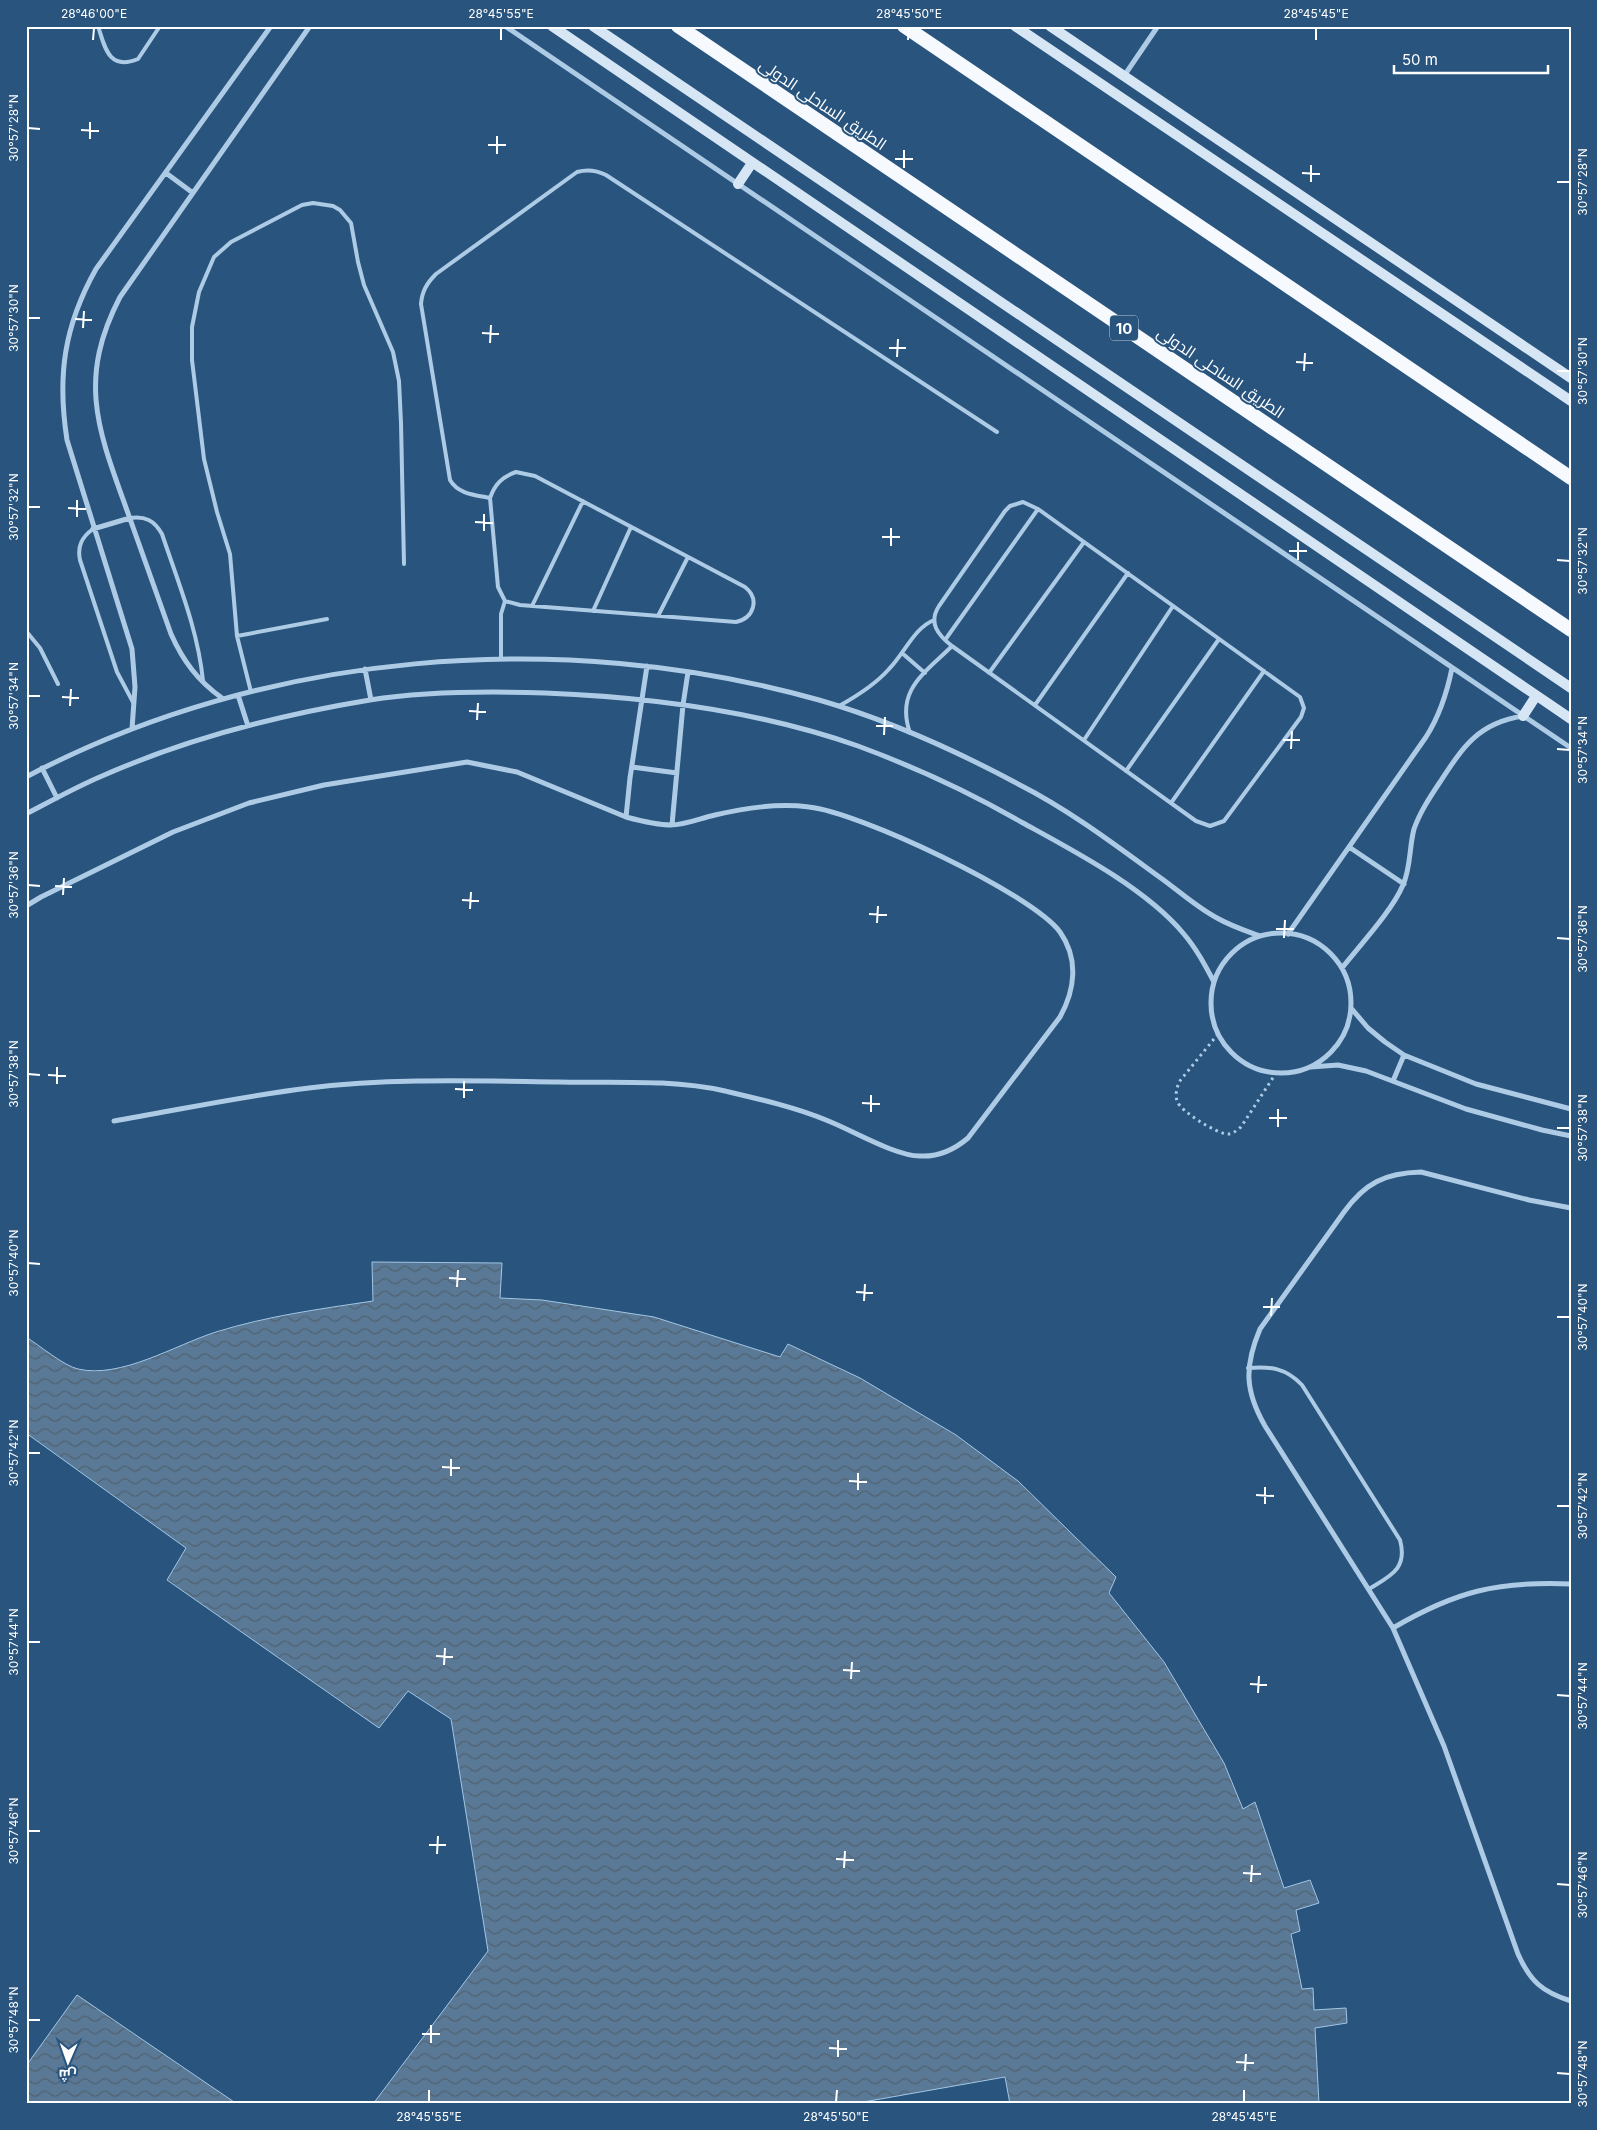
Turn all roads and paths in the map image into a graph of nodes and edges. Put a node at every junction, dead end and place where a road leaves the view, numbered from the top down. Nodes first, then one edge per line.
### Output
1 (98, 26) edge
2 (160, 26) edge
3 (271, 26) edge
4 (310, 26) edge
5 (505, 26) edge
6 (552, 26) edge
7 (594, 26) edge
8 (678, 26) edge
9 (904, 26) edge
10 (1015, 26) edge
11 (1050, 26) edge
12 (1158, 26) edge
13 (1124, 76) junction
14 (752, 163) junction
15 (166, 173) junction
16 (738, 184) junction
17 (193, 193) junction
18 (1571, 378) edge
19 (1571, 401) edge
20 (997, 432) dead end
21 (1571, 478) edge
22 (490, 498) junction
23 (583, 501) junction
24 (1038, 509) junction
25 (130, 518) junction
26 (631, 527) junction
27 (93, 528) junction
28 (1084, 542) junction
29 (688, 558) junction
30 (404, 564) dead end
31 (1128, 574) junction
32 (506, 601) junction
33 (532, 606) junction
34 (1173, 606) junction
35 (593, 611) junction
36 (658, 616) junction
37 (327, 619) dead end
38 (934, 620) junction
39 (1571, 630) edge
40 (26, 631) edge
41 (237, 636) junction
42 (1219, 639) junction
43 (944, 640) junction
44 (952, 646) junction
45 (902, 653) junction
46 (501, 659) junction
47 (647, 666) junction
48 (1452, 668) junction
49 (365, 669) junction
50 (1264, 671) junction
51 (688, 672) junction
52 (925, 673) junction
53 (989, 673) junction
54 (203, 683) junction
55 (58, 684) dead end
56 (1571, 688) edge
57 (251, 692) junction
58 (238, 695) junction
59 (1536, 696) junction
60 (222, 698) junction
61 (371, 700) junction
62 (642, 700) junction
63 (683, 705) junction
64 (1035, 705) junction
65 (135, 706) junction
66 (837, 707) junction
67 (1523, 716) junction
68 (1571, 719) edge
69 (248, 726) junction
70 (132, 729) junction
71 (910, 733) junction
72 (1084, 740) junction
73 (1571, 748) edge
74 (632, 767) junction
75 (42, 768) junction
76 (1126, 771) junction
77 (677, 773) junction
78 (26, 777) edge
79 (57, 798) junction
80 (1171, 803) junction
81 (26, 814) edge
82 (626, 817) junction
83 (672, 825) junction
84 (1349, 847) junction
85 (1404, 884) junction
86 (26, 906) edge
87 (1288, 934) junction
88 (1260, 936) junction
89 (1342, 968) junction
90 (1214, 982) junction
91 (1351, 1008) junction
92 (1218, 1034) junction
93 (1404, 1055) junction
94 (1310, 1067) junction
95 (1276, 1073) junction
96 (1393, 1081) junction
97 (1571, 1109) edge
98 (114, 1121) dead end
99 (1571, 1136) edge
100 (1571, 1208) edge
101 (1248, 1368) junction
102 (1571, 1584) edge
103 (1369, 1589) junction
104 (1393, 1628) junction
105 (1571, 2001) edge

1 - 2 lane
3 - 15 street
4 - 17 street
5 - 16 street
6 - 14 main road
7 - 56 main road
8 - 39 highway, الطريق الساحلى الدولى / 10
9 - 21 highway
10 - 19 main road
11 - 13 main road
12 - 13 street
13 - 18 main road
14 - 16 main road
14 - 59 main road
15 - 17 street
15 - 27 street
16 - 48 street
17 - 25 street
20 - 22 lane
22 - 23 lane
22 - 32 lane
23 - 26 lane
23 - 33 lane
24 - 28 lane
24 - 38 lane
24 - 43 lane
25 - 27 street
25 - 54 street
25 - 54 lane
26 - 29 lane
26 - 35 lane
27 - 65 street
27 - 65 lane
28 - 31 lane
28 - 53 lane
29 - 36 lane
29 - 36 lane
30 - 41 lane
31 - 34 lane
31 - 64 lane
32 - 33 lane
32 - 46 lane
33 - 35 lane
34 - 42 lane
34 - 72 lane
35 - 36 lane
37 - 41 lane
38 - 43 lane
38 - 45 lane
40 - 55 lane
41 - 57 lane
42 - 50 lane
42 - 76 lane
43 - 44 lane
44 - 52 lane
44 - 53 lane
45 - 52 lane
45 - 66 lane
46 - 47 street
46 - 49 street
47 - 51 street
47 - 62 street
48 - 67 street
48 - 84 street
49 - 57 street
49 - 61 street
50 - 80 lane
50 - 80 lane
51 - 63 street
51 - 66 street
52 - 71 lane
53 - 64 lane
54 - 60 street
57 - 58 street
58 - 60 street
58 - 69 street
59 - 67 main road
59 - 68 main road
60 - 70 street
61 - 62 street
61 - 69 street
62 - 63 street
62 - 74 street
63 - 77 street
63 - 90 street
64 - 72 lane
65 - 70 street
66 - 71 street
67 - 73 street
67 - 85 street
69 - 79 street
70 - 75 street
71 - 88 street
72 - 76 lane
74 - 77 street
74 - 82 street
75 - 78 street
75 - 79 street
76 - 80 lane
77 - 83 street
79 - 81 street
82 - 83 street
82 - 86 street
83 - 98 street
84 - 85 street
84 - 87 street
85 - 89 street
87 - 88 street
87 - 89 street
88 - 90 street
89 - 91 street
90 - 92 street
91 - 93 street
91 - 94 street
92 - 95 street
92 - 95 path
93 - 96 street
93 - 97 street
94 - 95 street
94 - 96 street
96 - 99 street
100 - 101 street
101 - 103 street
101 - 103 lane
102 - 104 street
103 - 104 street
104 - 105 street

